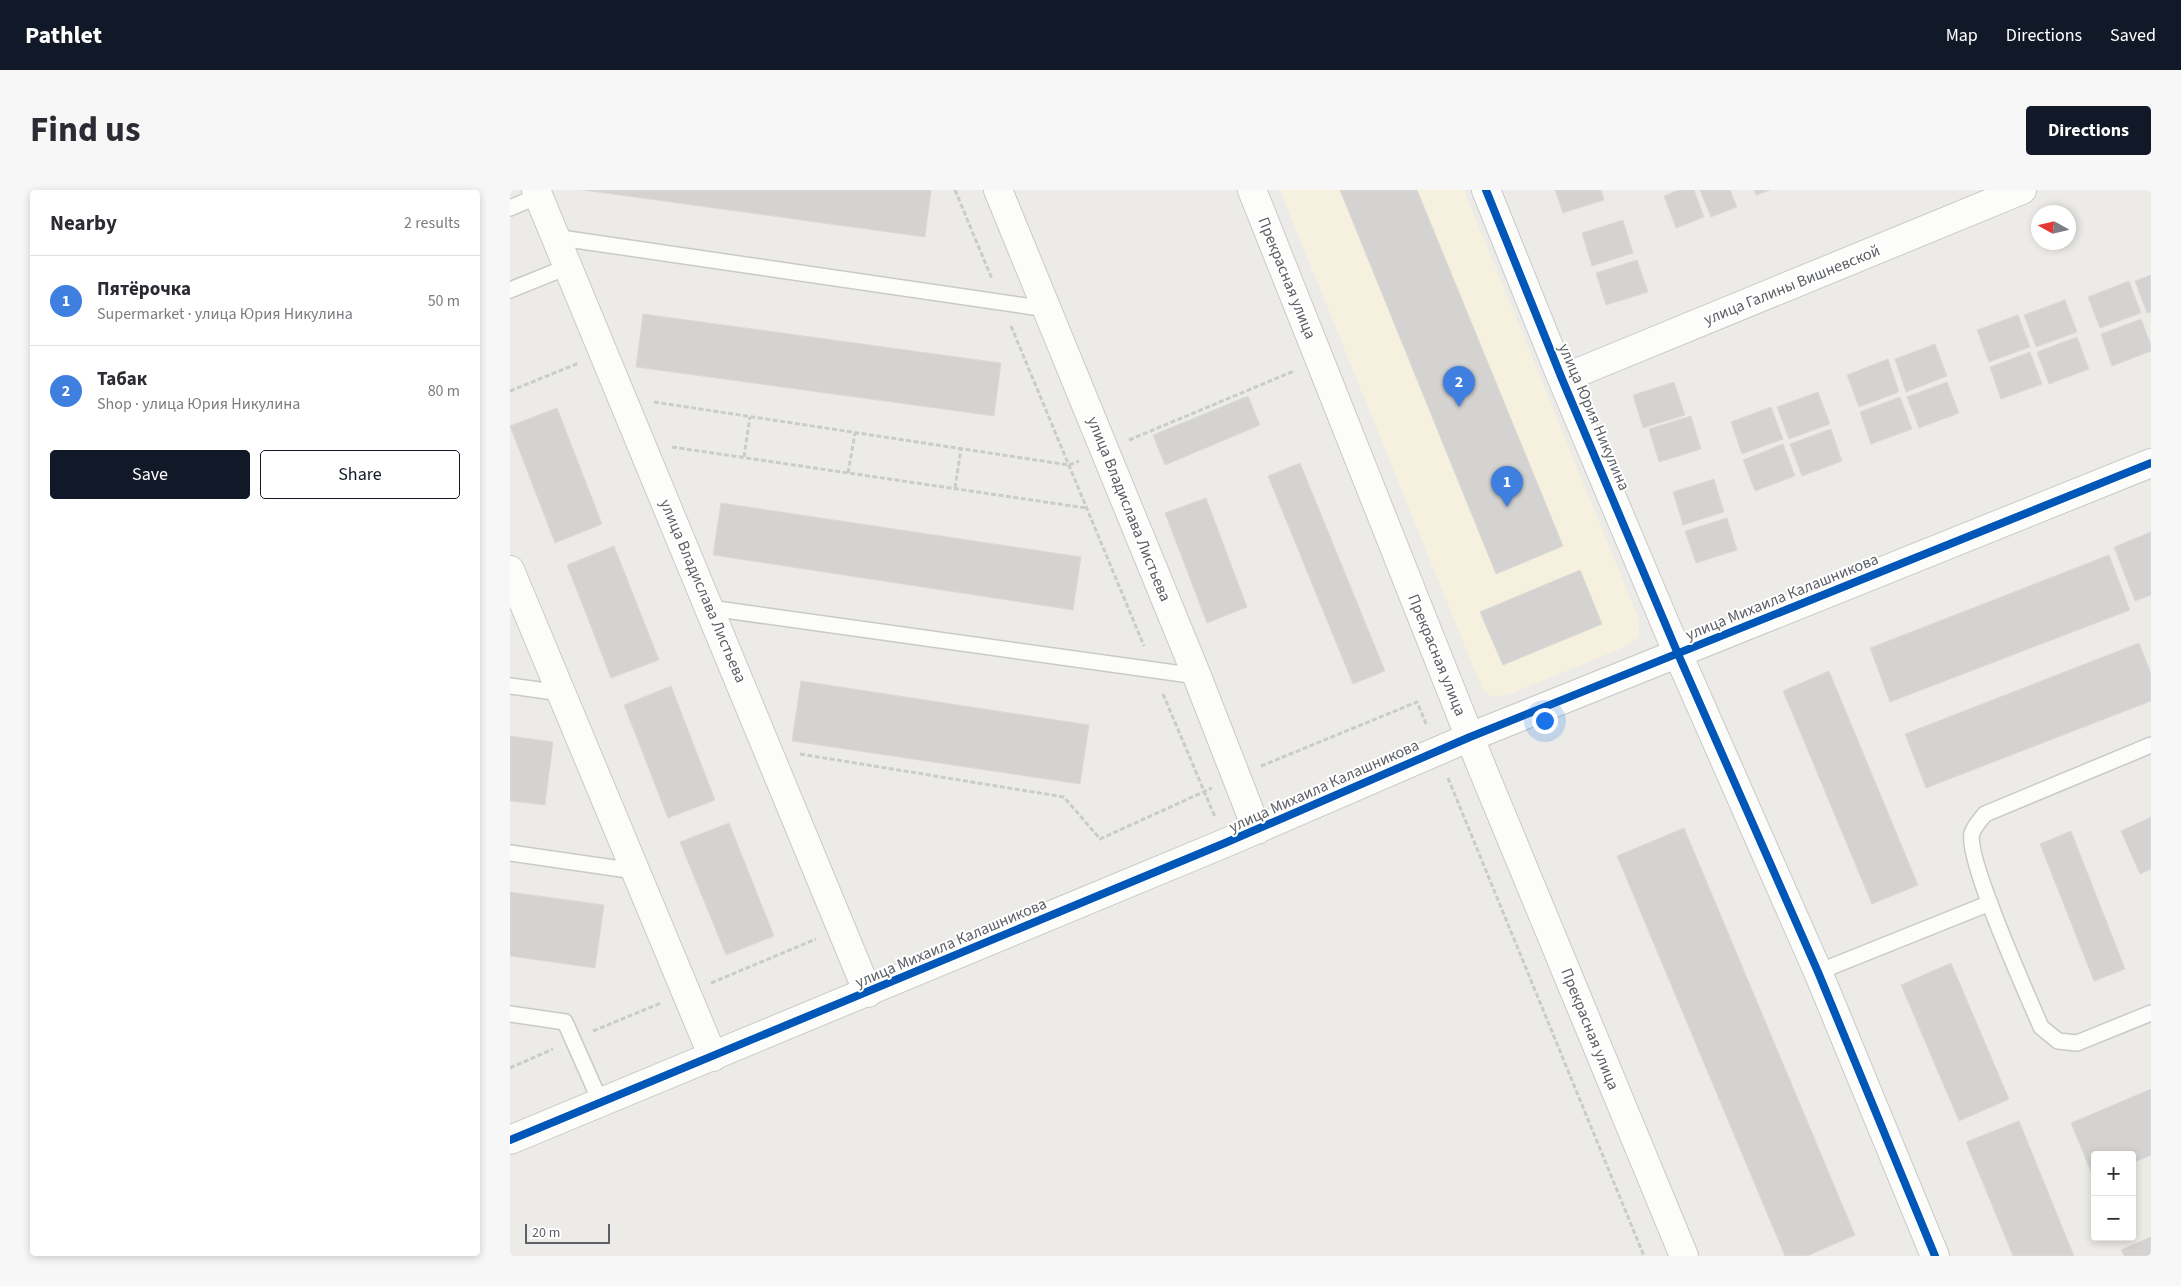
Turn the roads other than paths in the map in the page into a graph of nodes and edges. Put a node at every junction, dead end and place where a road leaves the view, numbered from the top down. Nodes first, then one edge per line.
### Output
1 (998, 190) edge
2 (1252, 190) edge
3 (1486, 190) edge
4 (2022, 190) edge
5 (537, 193) edge
6 (510, 208) edge
7 (554, 237) junction
8 (567, 267) junction
9 (510, 290) edge
10 (1046, 309) junction
11 (1562, 379) junction
12 (2151, 462) edge
13 (510, 570) edge
14 (710, 608) junction
15 (1678, 654) junction
16 (1197, 676) junction
17 (510, 686) edge
18 (561, 693) junction
19 (1470, 737) junction
20 (2151, 745) edge
21 (1257, 830) junction
22 (510, 853) edge
23 (636, 871) junction
24 (1990, 904) junction
25 (1818, 972) junction
26 (868, 993) junction
27 (2151, 1012) edge
28 (510, 1014) edge
29 (713, 1057) junction
30 (601, 1103) junction
31 (510, 1140) edge
32 (1684, 1256) edge
33 (1935, 1256) edge

1 - 10 street, улица Владислава Листьева
2 - 19 street, Прекрасная улица
3 - 11 street, улица Юрия Никулина
4 - 11 street, улица Галины Вишневской
5 - 6 lane
5 - 7 street, улица Владислава Листьева
7 - 8 street, улица Владислава Листьева
7 - 10 lane
8 - 9 lane
8 - 14 street, улица Владислава Листьева
10 - 16 street, улица Владислава Листьева
11 - 15 street, улица Юрия Никулина
12 - 15 street, улица Михаила Калашникова
13 - 18 street
14 - 16 lane
14 - 26 street, улица Владислава Листьева
15 - 19 street, улица Михаила Калашникова
15 - 25 street, улица Юрия Никулина
16 - 21 street, улица Владислава Листьева
17 - 18 lane
18 - 23 street
19 - 21 street, улица Михаила Калашникова
19 - 32 street, Прекрасная улица
20 - 24 lane
21 - 26 street, улица Михаила Калашникова
22 - 23 lane
23 - 29 street
24 - 25 lane
24 - 27 lane
25 - 33 street, улица Юрия Никулина
26 - 29 street, улица Михаила Калашникова
28 - 30 lane
29 - 30 street, улица Михаила Калашникова
30 - 31 street, улица Михаила Калашникова

